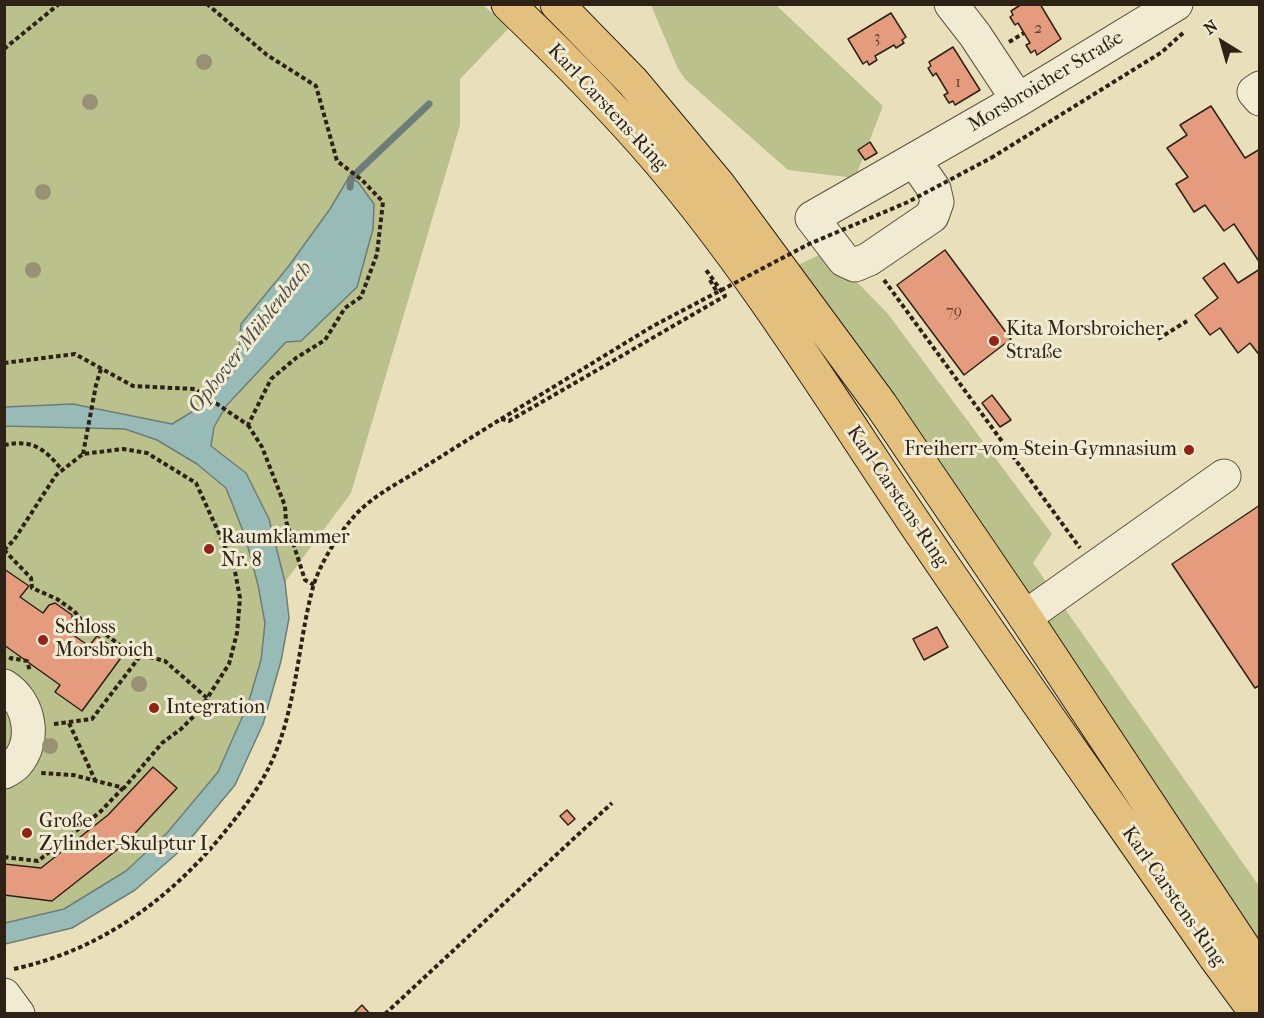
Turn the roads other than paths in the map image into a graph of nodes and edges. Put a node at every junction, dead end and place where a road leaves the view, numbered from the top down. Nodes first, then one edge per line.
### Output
1 (508, 4) edge
2 (557, 4) edge
3 (951, 4) edge
4 (1181, 18) edge
5 (1260, 88) edge
6 (1260, 99) edge
7 (1018, 100) junction
8 (914, 160) junction
9 (1224, 476) dead end
10 (1025, 617) junction
11 (8, 672) edge
12 (11, 768) edge
13 (1260, 972) edge
14 (8, 982) edge
15 (18, 1014) edge
16 (1257, 1014) edge

1 - 16 main road, Karl-Carstens-Ring
2 - 10 main road, Karl-Carstens-Ring
3 - 7 street
4 - 7 street, Morsbroicher Straße
5 - 6 street
7 - 8 street, Morsbroicher Straße
8 - 8 street, Morsbroicher Straße
9 - 10 street
10 - 13 main road, Karl-Carstens-Ring
11 - 12 street
14 - 15 street

